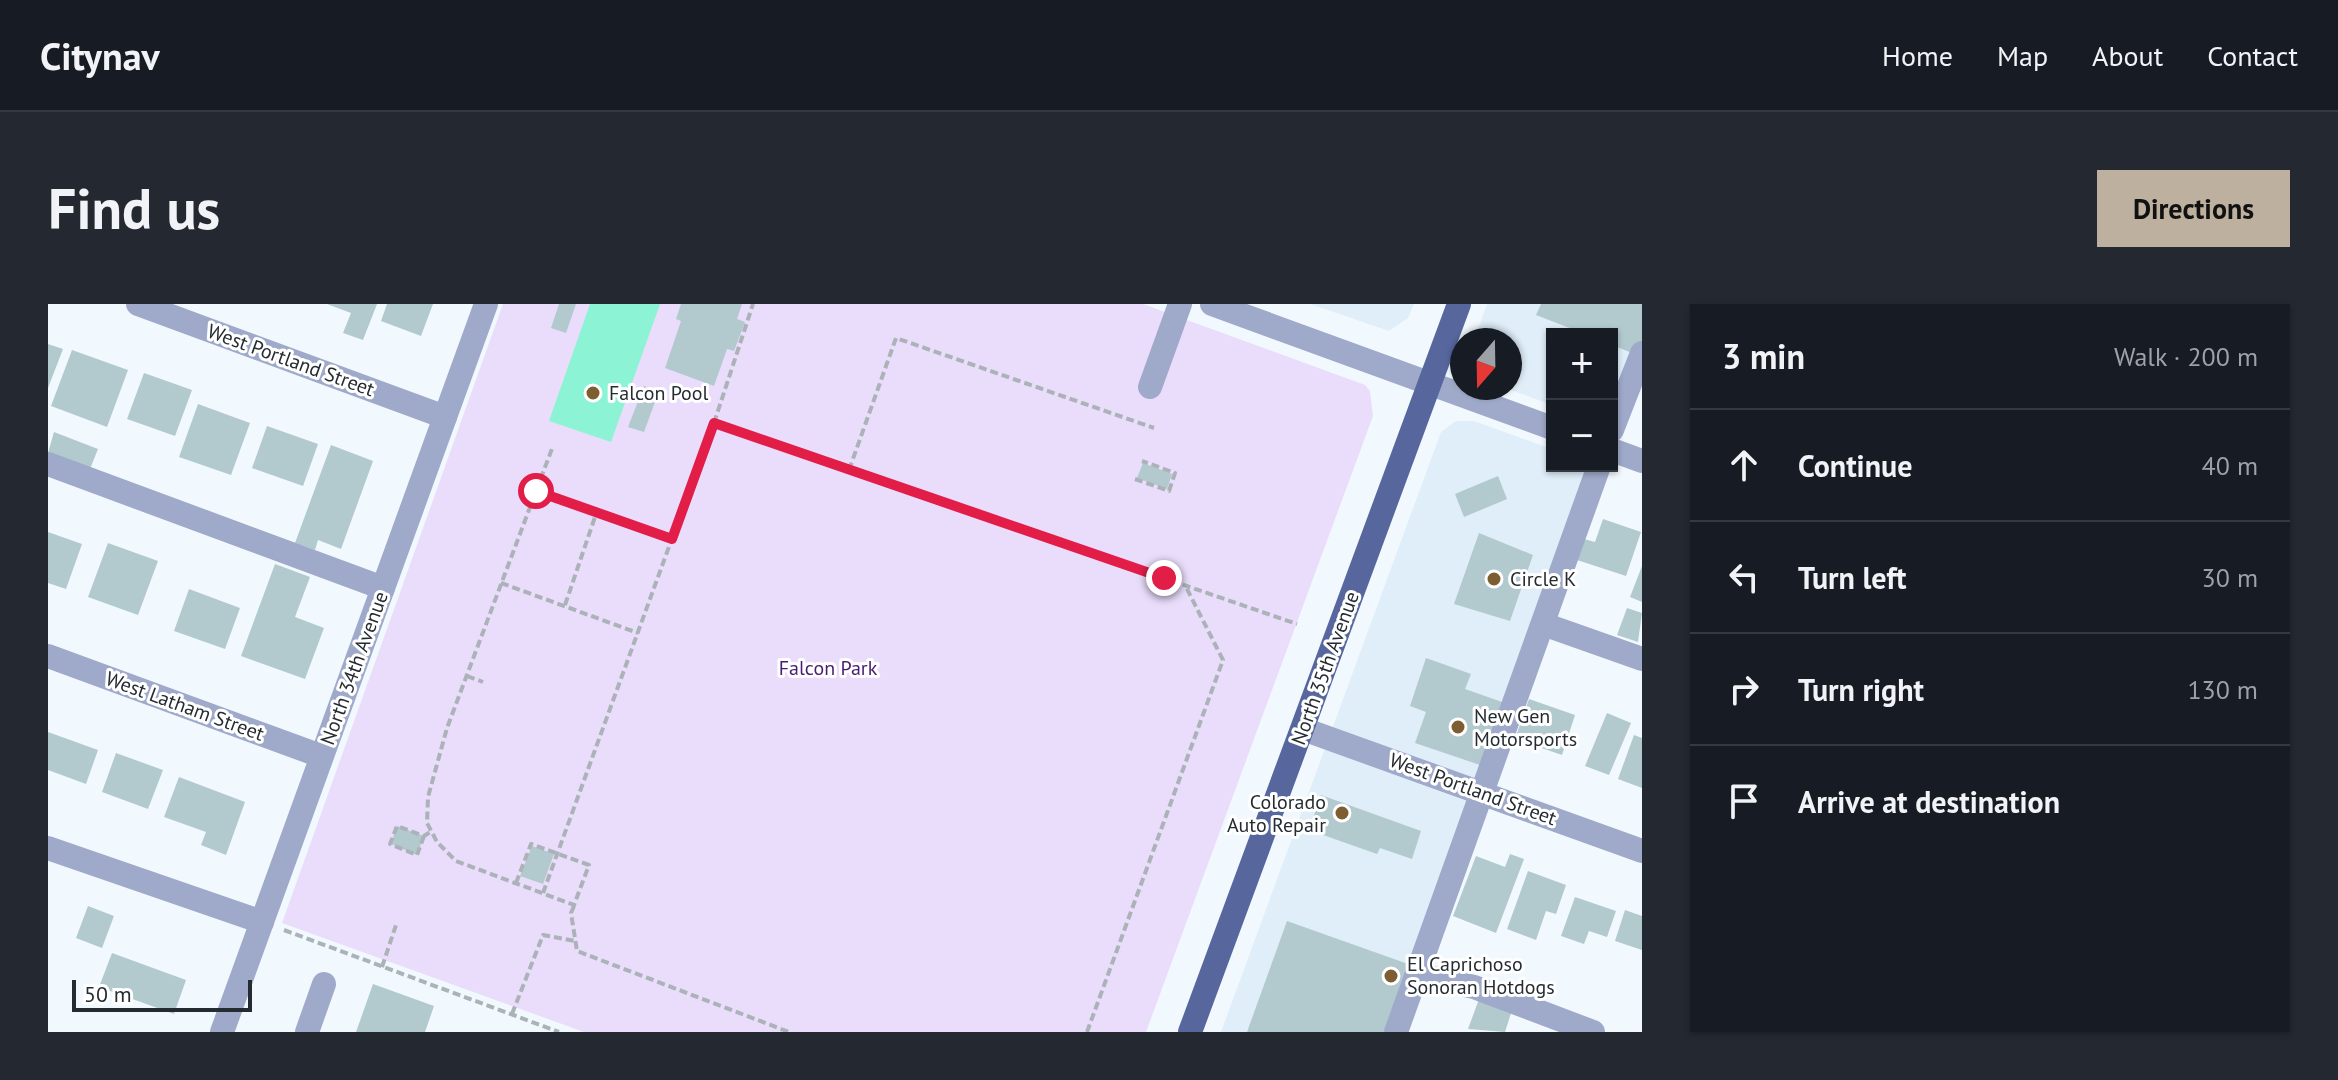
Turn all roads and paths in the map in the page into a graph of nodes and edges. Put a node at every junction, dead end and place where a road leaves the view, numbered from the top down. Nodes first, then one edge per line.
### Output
1 (138, 304) edge
2 (486, 304) edge
3 (753, 304) edge
4 (1180, 304) edge
5 (1212, 304) edge
6 (1459, 304) edge
7 (1642, 353) edge
8 (1431, 383) junction
9 (1150, 387) dead end
10 (1618, 415) edge
11 (445, 417) junction
12 (714, 423) junction
13 (1546, 426) edge
14 (1154, 428) dead end
15 (553, 446) dead end
16 (1618, 452) edge
17 (1142, 461) dead end
18 (1642, 461) edge
19 (48, 464) edge
20 (849, 470) junction
21 (1597, 472) edge
22 (1135, 479) dead end
23 (537, 489) junction
24 (597, 511) junction
25 (672, 539) junction
26 (501, 583) junction
27 (1186, 586) junction
28 (383, 588) junction
29 (565, 605) junction
30 (1297, 624) dead end
31 (1543, 624) junction
32 (638, 633) junction
33 (48, 656) edge
34 (1642, 659) edge
35 (467, 676) junction
36 (483, 682) dead end
37 (1303, 729) junction
38 (321, 756) junction
39 (1483, 793) junction
40 (432, 831) junction
41 (424, 836) junction
42 (48, 848) edge
43 (1642, 851) edge
44 (557, 853) junction
45 (516, 883) junction
46 (543, 893) junction
47 (574, 905) junction
48 (262, 922) junction
49 (396, 925) dead end
50 (575, 941) junction
51 (382, 967) junction
52 (1417, 974) junction
53 (324, 984) dead end
54 (512, 1015) junction
55 (222, 1032) edge
56 (307, 1032) edge
57 (559, 1032) edge
58 (789, 1032) edge
59 (1087, 1032) edge
60 (1190, 1032) edge
61 (1396, 1032) edge
62 (1593, 1032) edge

1 - 11 street, West Portland Street
2 - 11 street, North 34th Avenue
3 - 12 path
4 - 9 street
5 - 8 street
6 - 8 main road, North 35th Avenue
7 - 10 street
8 - 13 street
8 - 37 main road, North 35th Avenue
11 - 28 street, North 34th Avenue
12 - 20 path
12 - 25 path
14 - 20 path
15 - 23 path
16 - 18 street
17 - 22 path
19 - 28 street
20 - 27 path
21 - 31 street
23 - 24 path
23 - 26 path
24 - 25 path
24 - 29 path
25 - 32 path
26 - 29 path
26 - 35 path
27 - 30 path
27 - 59 path
28 - 38 street, North 34th Avenue
29 - 32 path
31 - 34 street
31 - 39 street
32 - 44 path
33 - 38 street, West Latham Street
35 - 36 path
35 - 40 path
37 - 39 street, West Portland Street
37 - 60 main road, North 35th Avenue
38 - 48 street, North 34th Avenue
39 - 43 street, West Portland Street
39 - 52 street
40 - 41 path
40 - 45 path
41 - 41 path
42 - 48 street
44 - 45 path
44 - 46 path
44 - 47 path
45 - 46 path
46 - 47 path
47 - 50 path
48 - 51 path
48 - 55 street, North 34th Avenue
49 - 51 path
50 - 54 path
50 - 58 path
51 - 54 path
52 - 61 street
52 - 62 street
53 - 56 street
54 - 57 path

